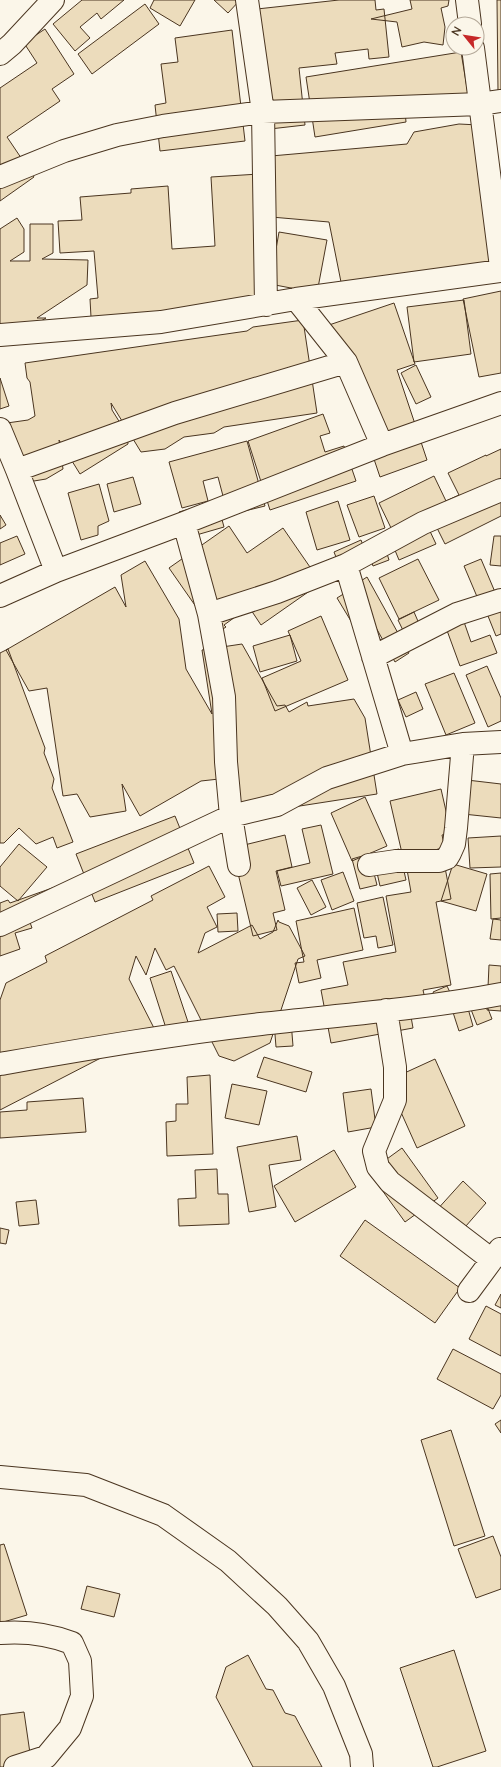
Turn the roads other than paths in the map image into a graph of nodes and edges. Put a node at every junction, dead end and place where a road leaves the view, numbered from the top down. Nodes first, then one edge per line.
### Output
1 (53, 0) edge
2 (247, 0) edge
3 (467, 0) edge
4 (469, 16) edge
5 (0, 54) edge
6 (475, 56) edge
7 (490, 103) edge
8 (263, 112) junction
9 (0, 177) edge
10 (501, 267) edge
11 (501, 271) edge
12 (296, 299) junction
13 (266, 305) junction
14 (0, 335) edge
15 (346, 362) junction
16 (501, 403) edge
17 (0, 429) edge
18 (382, 445) junction
19 (17, 470) junction
20 (501, 490) edge
21 (184, 523) junction
22 (346, 565) junction
23 (56, 571) junction
24 (0, 596) edge
25 (501, 600) edge
26 (209, 614) junction
27 (373, 657) junction
28 (501, 742) edge
29 (463, 744) junction
30 (402, 754) junction
31 (231, 816) junction
32 (239, 865) dead end
33 (369, 865) dead end
34 (0, 925) edge
35 (501, 994) edge
36 (386, 1010) junction
37 (0, 1064) edge
38 (497, 1254) edge
39 (469, 1291) dead end
40 (0, 1477) edge
41 (0, 1633) edge
42 (15, 1767) edge
43 (362, 1767) edge

1 - 5 street
2 - 8 street
3 - 4 street
6 - 7 street
7 - 8 street
7 - 10 street
8 - 9 street
8 - 13 street
11 - 12 street
12 - 13 street
12 - 15 street
13 - 14 street
15 - 18 street
15 - 19 street
16 - 18 street
17 - 19 street
18 - 21 street
19 - 23 street
20 - 22 street
21 - 23 street
21 - 26 street
22 - 26 street
22 - 27 street
23 - 24 street
25 - 27 street
26 - 31 street
27 - 30 street
28 - 29 street
29 - 30 street
29 - 33 street
30 - 31 street
31 - 32 street
31 - 34 street
35 - 36 street
36 - 37 street
36 - 38 street
38 - 39 street
40 - 43 street
41 - 42 street

